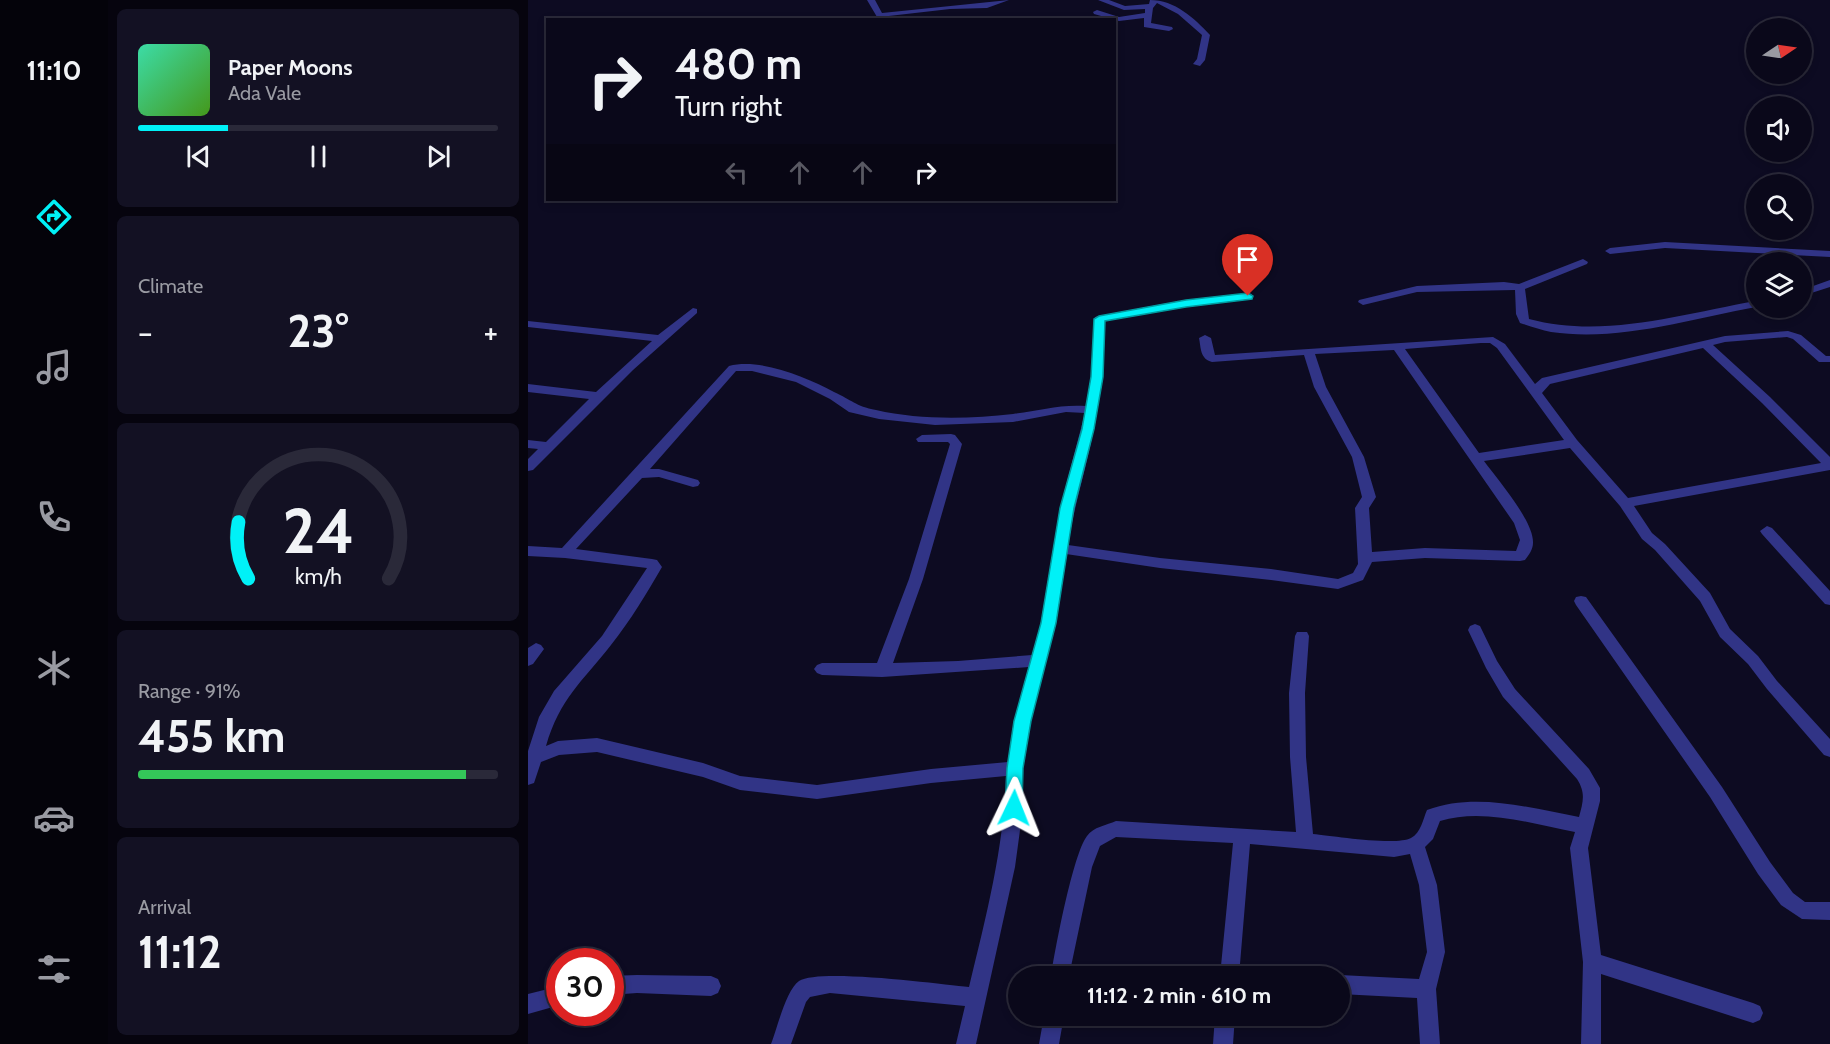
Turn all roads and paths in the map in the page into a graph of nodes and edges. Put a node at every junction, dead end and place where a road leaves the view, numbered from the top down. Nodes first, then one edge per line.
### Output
1 (871, 0) edge
2 (1005, 0) edge
3 (1101, 0) edge
4 (1152, 5) edge
5 (1097, 12) dead end
6 (1116, 18) edge
7 (1116, 18) edge
8 (1169, 29) dead end
9 (1197, 64) dead end
10 (1610, 251) dead end
11 (1830, 254) edge
12 (1583, 262) dead end
13 (1830, 283) edge
14 (1520, 287) junction
15 (1812, 289) edge
16 (1248, 296) dead end
17 (1363, 302) dead end
18 (1746, 306) edge
19 (693, 311) dead end
20 (528, 324) edge
21 (659, 338) junction
22 (1205, 338) dead end
23 (1705, 344) junction
24 (1398, 346) junction
25 (1308, 351) junction
26 (1830, 359) edge
27 (528, 388) edge
28 (1536, 393) junction
29 (598, 396) junction
30 (1091, 410) junction
31 (922, 438) dead end
32 (528, 444) edge
33 (1573, 444) junction
34 (549, 446) junction
35 (1475, 458) junction
36 (1830, 466) edge
37 (528, 467) edge
38 (638, 474) junction
39 (693, 483) dead end
40 (1625, 503) junction
41 (1767, 531) dead end
42 (1060, 549) junction
43 (528, 551) edge
44 (565, 553) junction
45 (1366, 558) junction
46 (1830, 600) edge
47 (1581, 601) dead end
48 (1475, 630) dead end
49 (1302, 636) dead end
50 (1039, 660) junction
51 (822, 669) dead end
52 (882, 671) junction
53 (1830, 750) edge
54 (536, 757) junction
55 (1015, 768) junction
56 (528, 778) edge
57 (1584, 826) junction
58 (1242, 836) junction
59 (1305, 841) junction
60 (1416, 845) junction
61 (1830, 911) edge
62 (1592, 962) junction
63 (1062, 966) edge
64 (1230, 966) edge
65 (624, 985) edge
66 (711, 986) dead end
67 (1350, 986) edge
68 (1425, 990) junction
69 (975, 997) junction
70 (546, 999) edge
71 (528, 1004) edge
72 (1754, 1013) dead end
73 (1053, 1026) edge
74 (1224, 1026) edge
75 (781, 1044) edge
76 (966, 1044) edge
77 (1050, 1044) edge
78 (1223, 1044) edge
79 (1430, 1044) edge
80 (1591, 1044) edge

1 - 2 street
3 - 4 street
4 - 6 street
4 - 8 street
4 - 9 street
5 - 7 street
10 - 11 street
12 - 14 street
13 - 15 street
14 - 17 street
14 - 18 street
16 - 30 street
19 - 21 street
20 - 21 street
21 - 29 street
22 - 25 street
23 - 26 street
23 - 28 street
23 - 36 street
24 - 25 street
24 - 28 street
24 - 35 street
25 - 45 street
27 - 29 street
28 - 33 street
29 - 34 street
30 - 38 street
30 - 42 street
31 - 52 street
32 - 34 street
33 - 35 street
33 - 40 street
34 - 37 street
35 - 45 street
36 - 40 street
38 - 39 street
38 - 44 street
40 - 53 street
41 - 46 street
42 - 45 street
42 - 50 street
43 - 44 street
44 - 54 street
47 - 61 street
48 - 57 street
49 - 59 street
50 - 52 street
50 - 55 street
51 - 52 street
54 - 55 street
54 - 56 street
55 - 69 street
57 - 60 street
57 - 62 street
58 - 59 street
58 - 63 street
58 - 64 street
59 - 60 street
60 - 68 street
62 - 72 street
62 - 80 street
65 - 66 street
67 - 68 street
68 - 79 street
69 - 75 street
69 - 76 street
70 - 71 street
73 - 77 street
74 - 78 street

